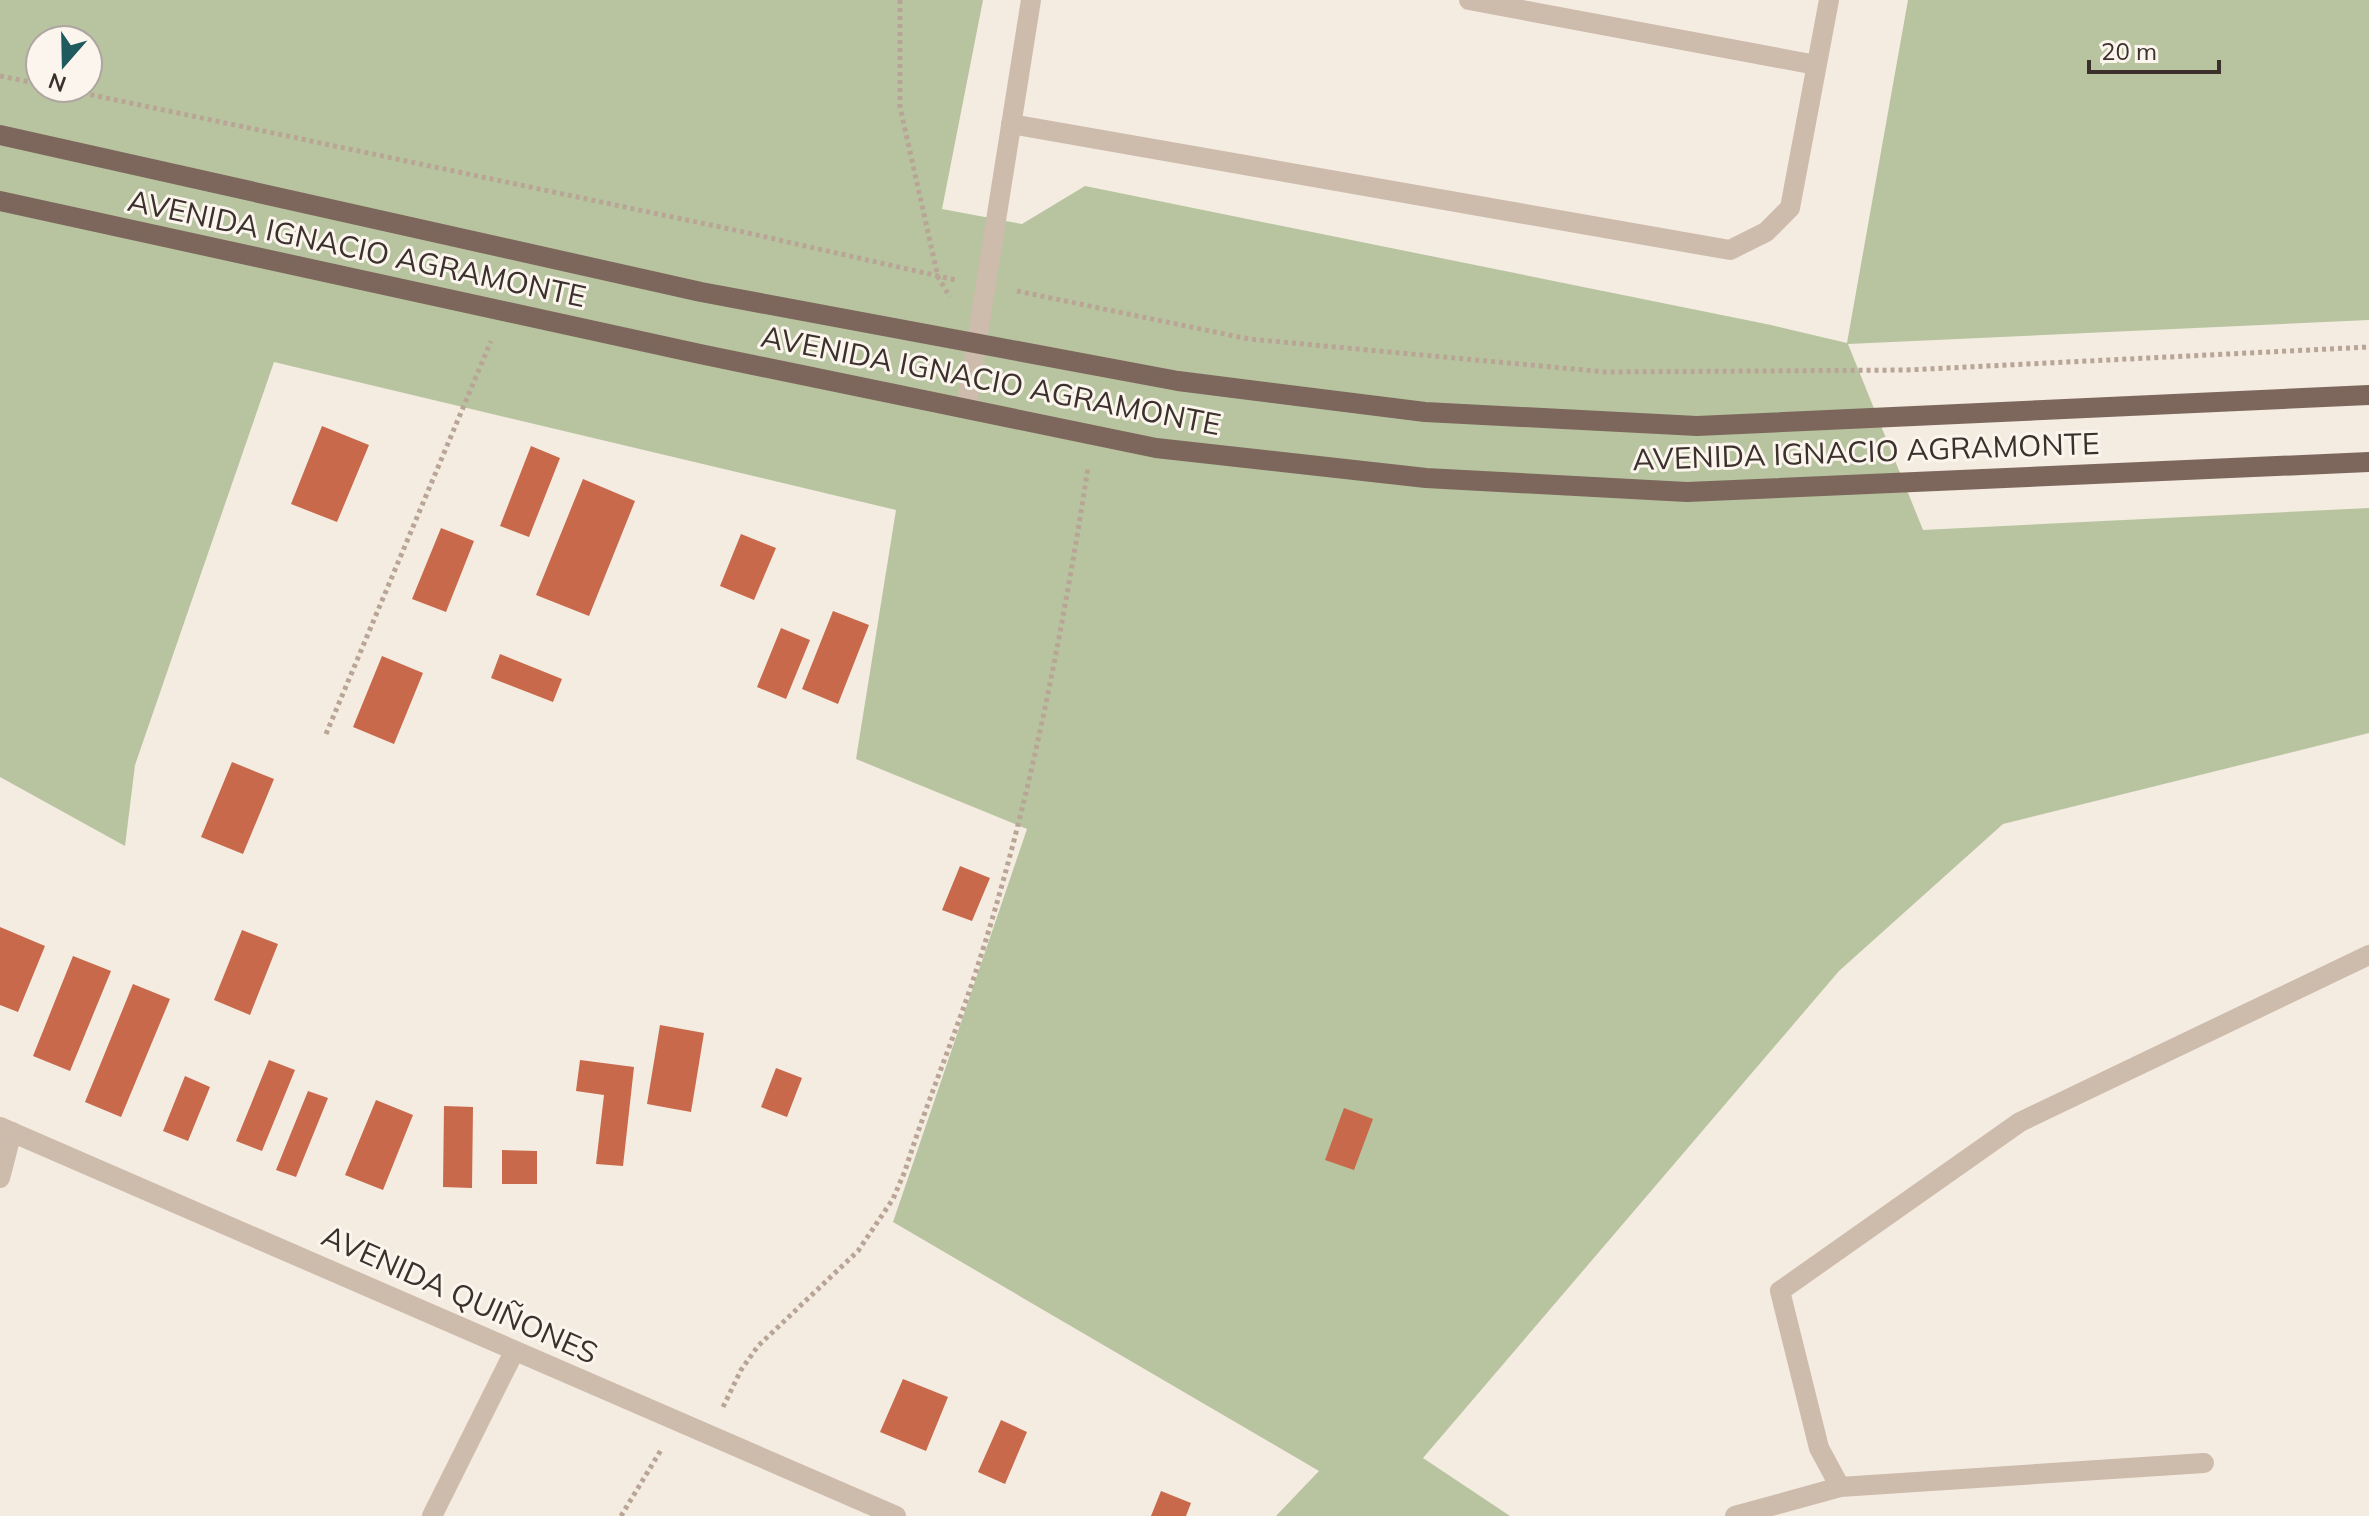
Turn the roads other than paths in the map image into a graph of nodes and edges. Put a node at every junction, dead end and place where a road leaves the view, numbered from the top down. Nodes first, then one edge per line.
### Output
1 (1031, 0) edge
2 (1469, 0) edge
3 (1829, 0) edge
4 (1816, 65) junction
5 (1011, 124) junction
6 (0, 135) edge
7 (0, 201) edge
8 (976, 343) junction
9 (2369, 395) edge
10 (966, 409) junction
11 (2369, 462) edge
12 (2369, 955) edge
13 (6, 1129) edge
14 (0, 1178) edge
15 (514, 1352) junction
16 (2204, 1463) dead end
17 (1840, 1487) junction
18 (432, 1516) edge
19 (896, 1516) edge
20 (1735, 1516) edge

1 - 5 street
2 - 4 street
3 - 4 street
4 - 5 street
5 - 8 street
6 - 8 main road, AVENIDA IGNACIO AGRAMONTE
7 - 10 main road, AVENIDA IGNACIO AGRAMONTE
8 - 9 main road, AVENIDA IGNACIO AGRAMONTE
8 - 10 street
10 - 11 main road, AVENIDA IGNACIO AGRAMONTE
12 - 17 street
13 - 14 street
13 - 15 street, AVENIDA QUIÑONES
15 - 18 street
15 - 19 street, AVENIDA QUIÑONES
16 - 17 street
17 - 20 street

